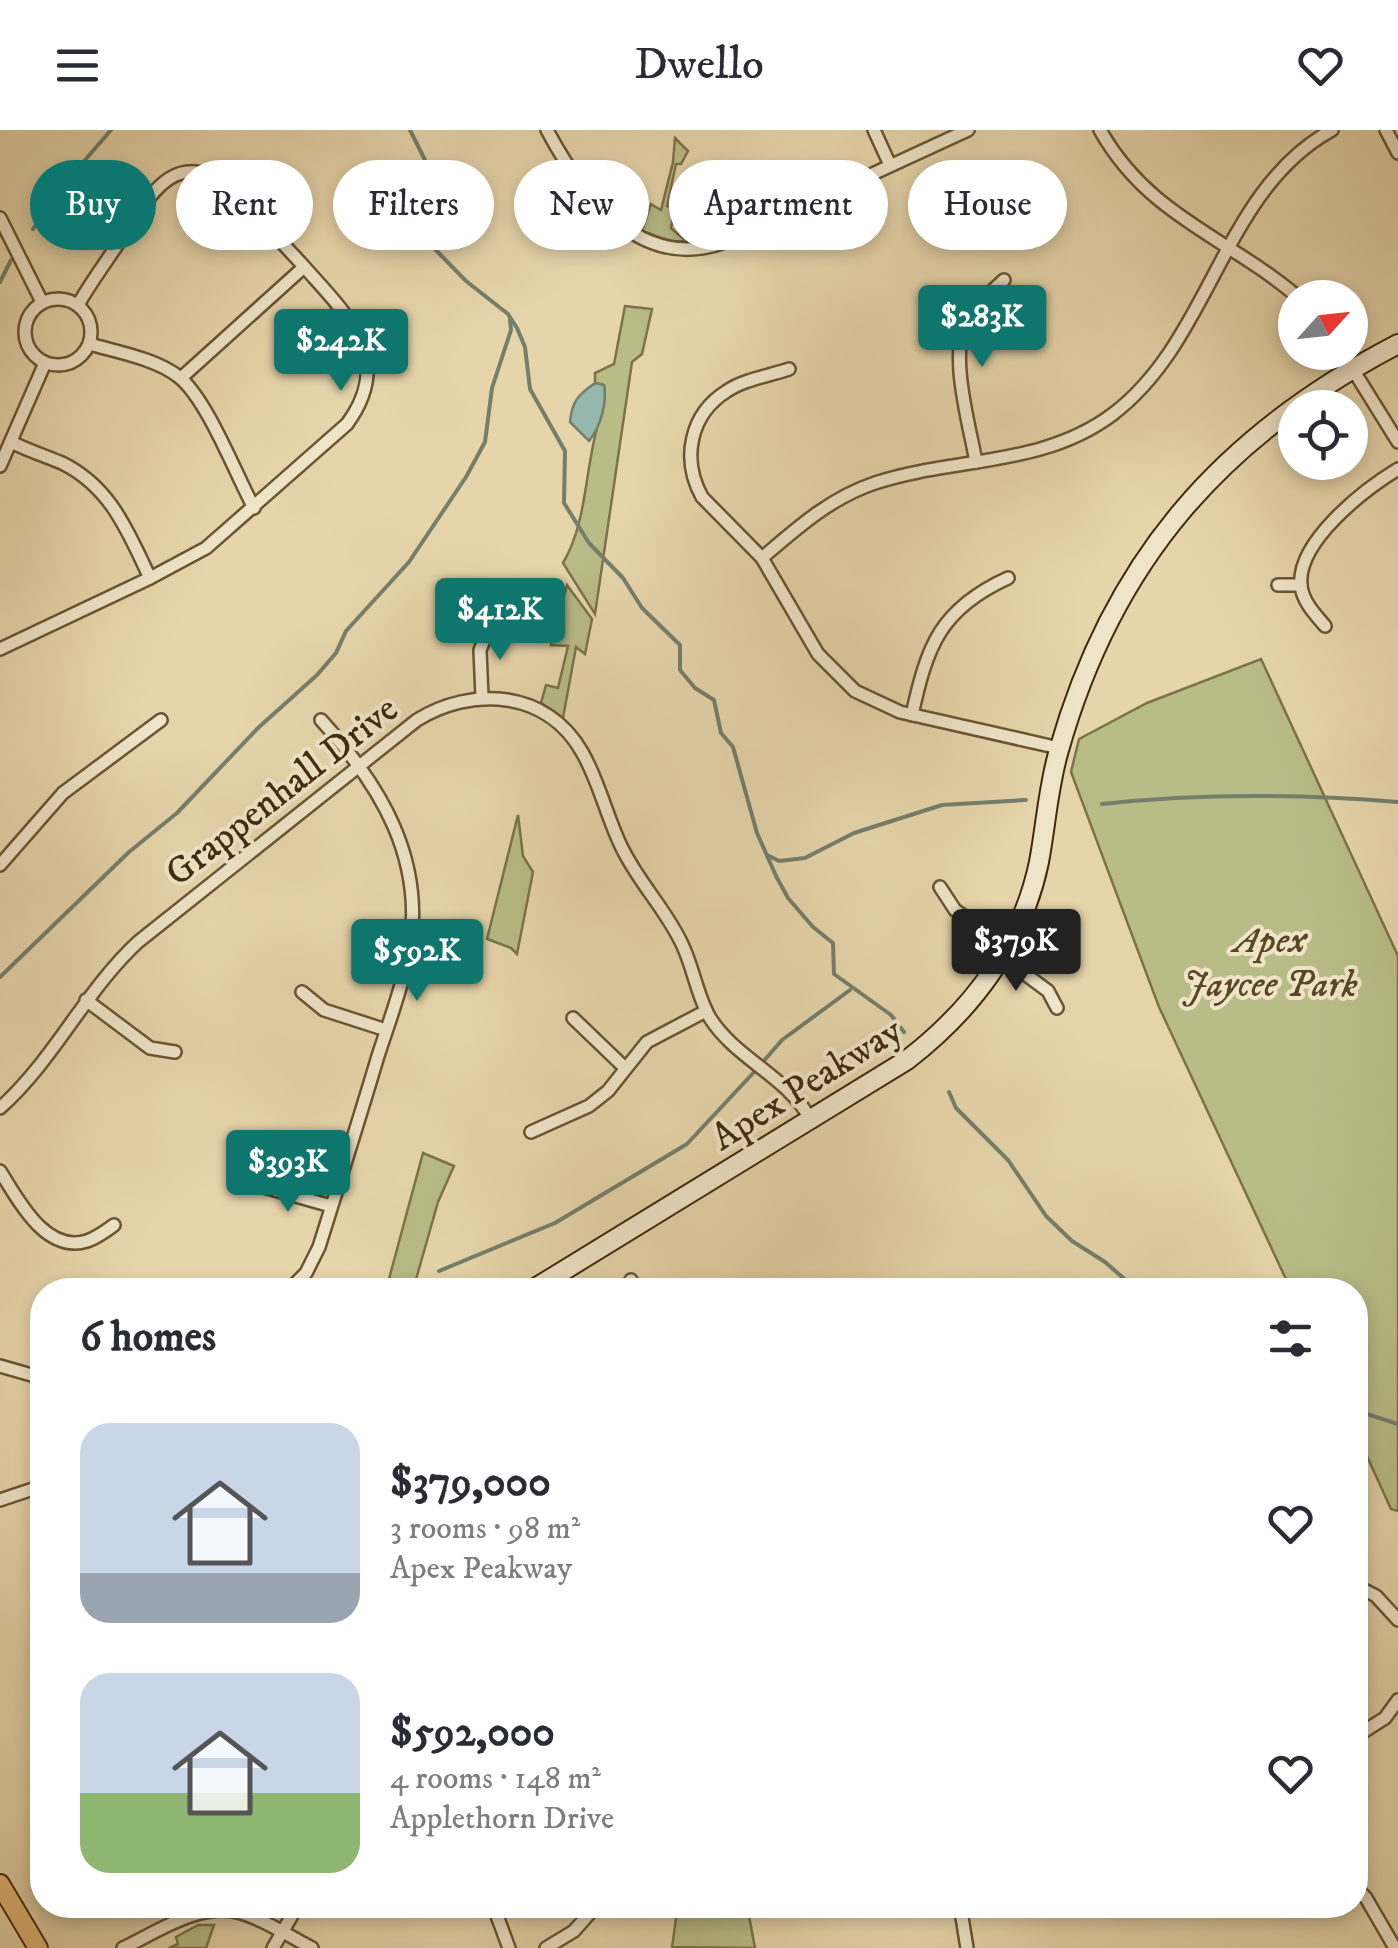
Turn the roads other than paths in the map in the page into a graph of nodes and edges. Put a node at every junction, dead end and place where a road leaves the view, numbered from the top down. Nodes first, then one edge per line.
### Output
1 (547, 130) edge
2 (874, 130) edge
3 (968, 130) edge
4 (1100, 130) edge
5 (1332, 130) edge
6 (1386, 130) edge
7 (1398, 153) edge
8 (890, 166) junction
9 (0, 218) edge
10 (1229, 248) junction
11 (304, 267) junction
12 (1004, 280) dead end
13 (1278, 283) edge
14 (42, 302) junction
15 (78, 305) junction
16 (90, 344) junction
17 (1398, 344) edge
18 (1368, 353) edge
19 (45, 363) junction
20 (789, 370) dead end
21 (1336, 370) edge
22 (1353, 370) edge
23 (181, 378) junction
24 (11, 442) junction
25 (1398, 442) edge
26 (976, 462) junction
27 (0, 466) edge
28 (1398, 469) edge
29 (254, 508) junction
30 (762, 558) junction
31 (150, 578) junction
32 (1008, 578) dead end
33 (1278, 585) dead end
34 (1300, 585) junction
35 (490, 626) dead end
36 (1324, 626) dead end
37 (0, 649) edge
38 (482, 696) junction
39 (912, 716) junction
40 (161, 720) dead end
41 (321, 720) dead end
42 (1059, 748) junction
43 (357, 765) junction
44 (0, 865) edge
45 (940, 886) dead end
46 (1005, 952) junction
47 (302, 992) dead end
48 (86, 1000) junction
49 (1057, 1008) dead end
50 (706, 1011) junction
51 (573, 1018) dead end
52 (386, 1030) junction
53 (175, 1052) dead end
54 (624, 1067) junction
55 (0, 1108) edge
56 (811, 1120) junction
57 (531, 1132) dead end
58 (0, 1171) edge
59 (257, 1185) dead end
60 (331, 1206) junction
61 (114, 1225) dead end
62 (299, 1278) edge
63 (552, 1278) edge
64 (0, 1366) edge
65 (30, 1375) edge
66 (30, 1490) edge
67 (0, 1500) edge
68 (1368, 1593) edge
69 (1398, 1620) edge
70 (1398, 1700) edge
71 (1368, 1729) edge
72 (0, 1884) edge
73 (1368, 1902) edge
74 (193, 1918) edge
75 (254, 1918) edge
76 (291, 1918) edge
77 (499, 1918) edge
78 (586, 1918) edge
79 (962, 1918) edge
80 (283, 1933) junction
81 (38, 1948) edge
82 (124, 1948) edge
83 (273, 1948) edge
84 (312, 1948) edge
85 (509, 1948) edge
86 (546, 1948) edge
87 (967, 1948) edge
88 (1394, 1948) edge

1 - 8 street
2 - 8 street
3 - 8 street
4 - 10 street
5 - 10 street
6 - 7 street
9 - 14 street
10 - 13 street
10 - 26 street
11 - 15 street
11 - 23 street
11 - 29 street
12 - 26 street
14 - 15 street
14 - 19 street
15 - 16 street
16 - 19 street
16 - 23 street
17 - 18 main road, Apex Peakway
19 - 24 street
20 - 30 street
21 - 42 main road, Apex Peakway
22 - 25 street
23 - 29 street
24 - 27 street
24 - 31 street
26 - 30 street
28 - 34 street
29 - 31 street
30 - 39 street
31 - 37 street
32 - 39 street
33 - 34 street
34 - 36 street
35 - 38 street
38 - 43 street, Grappenhall Drive
38 - 50 street, Grappenhall Drive
39 - 42 street
40 - 44 street
41 - 43 street
42 - 46 main road, Apex Peakway
43 - 48 street, Grappenhall Drive
43 - 52 street
45 - 46 street
46 - 49 street
46 - 56 main road, Apex Peakway
47 - 52 street
48 - 53 street
48 - 55 street, Grappenhall Drive
50 - 54 street
50 - 56 street, Grappenhall Drive
51 - 54 street
52 - 60 street
54 - 57 street
56 - 63 main road, Apex Peakway
58 - 61 street
59 - 60 street
60 - 62 street
64 - 65 street
66 - 67 street
68 - 69 street
70 - 71 street
72 - 81 main road
73 - 88 street
74 - 82 street
75 - 80 street
76 - 80 street
77 - 85 street
78 - 86 street
79 - 87 street
80 - 83 street
80 - 84 street

